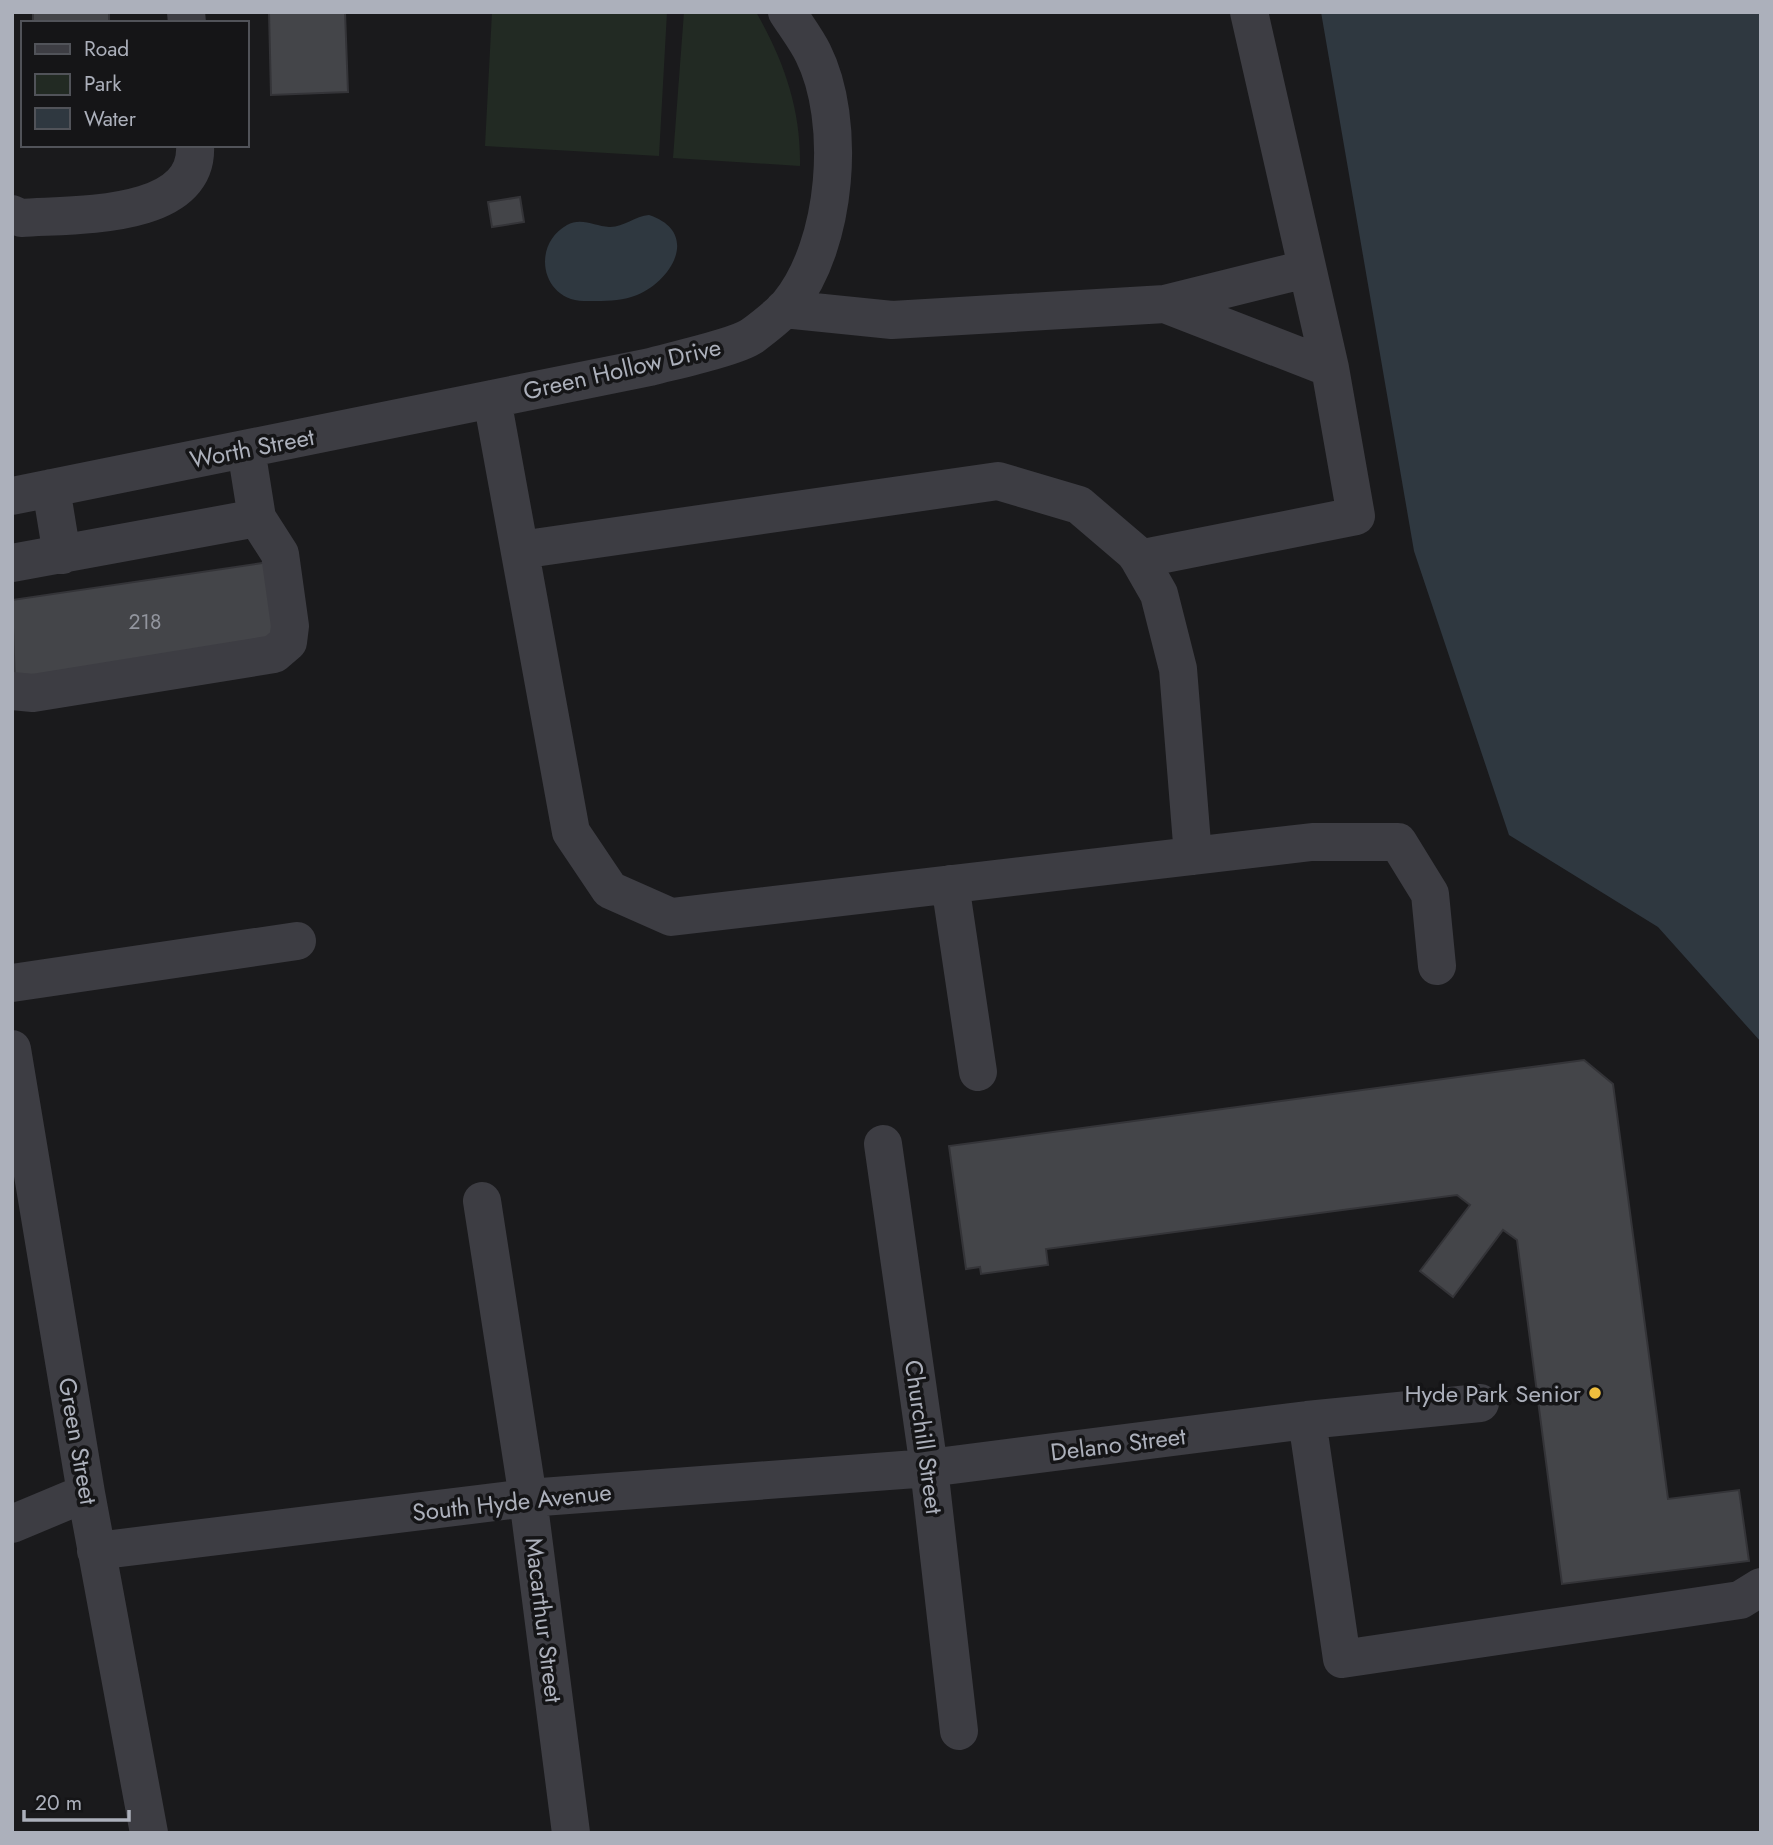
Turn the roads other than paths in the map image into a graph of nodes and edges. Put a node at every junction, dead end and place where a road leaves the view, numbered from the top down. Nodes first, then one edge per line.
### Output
1 (787, 12) edge
2 (1249, 12) edge
3 (195, 147) edge
4 (12, 214) edge
5 (1306, 269) junction
6 (1165, 304) junction
7 (784, 309) junction
8 (1330, 368) junction
9 (492, 399) junction
10 (246, 449) junction
11 (51, 488) junction
12 (12, 496) edge
13 (257, 518) junction
14 (520, 550) junction
15 (62, 555) junction
16 (1139, 559) junction
17 (12, 563) edge
18 (12, 691) edge
19 (1192, 856) junction
20 (950, 884) junction
21 (297, 941) dead end
22 (1437, 966) dead end
23 (12, 983) edge
24 (12, 1049) edge
25 (978, 1072) dead end
26 (883, 1144) dead end
27 (482, 1201) dead end
28 (1480, 1403) dead end
29 (1307, 1420) junction
30 (929, 1468) junction
31 (86, 1493) junction
32 (528, 1498) junction
33 (12, 1524) edge
34 (96, 1550) junction
35 (1761, 1587) edge
36 (960, 1731) dead end
37 (149, 1833) edge
38 (572, 1833) edge

1 - 7 street, Green Hollow Drive
2 - 5 street
3 - 4 street
5 - 6 street
5 - 8 street
6 - 7 street
6 - 8 street
7 - 9 street, Green Hollow Drive
8 - 16 street
9 - 10 street, Worth Street
9 - 14 street
10 - 11 street, Worth Street
10 - 13 street
11 - 12 street, Worth Street
11 - 15 street
13 - 15 street
13 - 18 street
14 - 16 street
14 - 20 street
15 - 17 street
16 - 19 street
19 - 20 street
19 - 22 street
20 - 25 street
21 - 23 street
24 - 31 street, Green Street
26 - 30 street, Churchill Street
27 - 32 street, Macarthur Street
28 - 29 street, Delano Street
29 - 30 street, Delano Street
29 - 35 street
30 - 32 street, South Hyde Avenue
30 - 36 street, Churchill Street
31 - 33 street
31 - 34 street, Green Street
32 - 34 street, South Hyde Avenue
32 - 38 street, Macarthur Street
34 - 37 street, Green Street

